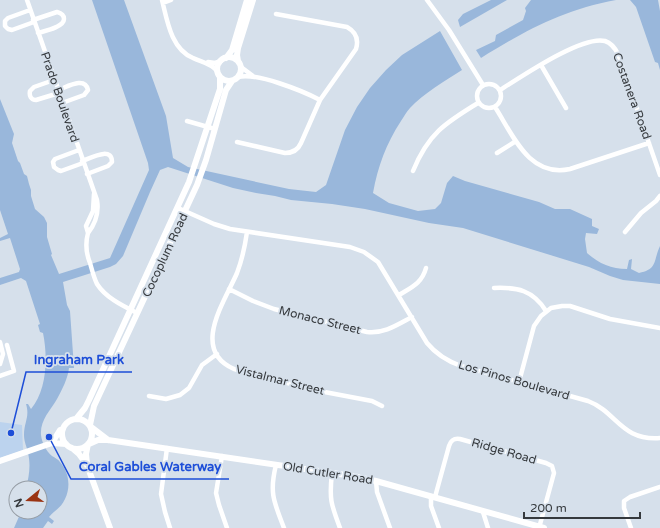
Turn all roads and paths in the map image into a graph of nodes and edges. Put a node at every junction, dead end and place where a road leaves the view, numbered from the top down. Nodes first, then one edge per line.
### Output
1 (27, 0) edge
2 (171, 0) edge
3 (247, 0) edge
4 (252, 0) edge
5 (427, 0) edge
6 (163, 1) edge
7 (30, 10) junction
8 (276, 14) dead end
9 (34, 21) junction
10 (38, 33) junction
11 (223, 59) junction
12 (204, 62) junction
13 (240, 64) junction
14 (541, 66) junction
15 (217, 71) junction
16 (253, 76) junction
17 (220, 77) junction
18 (238, 77) junction
19 (54, 80) junction
20 (232, 81) junction
21 (483, 85) junction
22 (500, 90) junction
23 (58, 92) junction
24 (320, 100) junction
25 (62, 103) junction
26 (478, 103) junction
27 (496, 107) junction
28 (566, 108) dead end
29 (187, 121) dead end
30 (208, 127) junction
31 (215, 129) junction
32 (516, 141) junction
33 (237, 142) dead end
34 (649, 143) junction
35 (79, 150) junction
36 (497, 153) dead end
37 (83, 162) junction
38 (413, 171) dead end
39 (87, 174) junction
40 (660, 175) edge
41 (660, 196) edge
42 (178, 208) junction
43 (185, 211) junction
44 (247, 232) junction
45 (625, 232) dead end
46 (426, 268) dead end
47 (494, 288) dead end
48 (229, 289) junction
49 (399, 295) junction
50 (130, 310) junction
51 (546, 311) junction
52 (137, 313) junction
53 (412, 317) junction
54 (660, 328) edge
55 (0, 342) edge
56 (7, 345) dead end
57 (216, 354) junction
58 (0, 364) edge
59 (0, 376) edge
60 (519, 382) junction
61 (149, 396) dead end
62 (382, 406) dead end
63 (76, 419) junction
64 (90, 426) junction
65 (63, 428) junction
66 (660, 438) edge
67 (108, 440) junction
68 (49, 444) junction
69 (66, 444) junction
70 (88, 444) junction
71 (72, 448) junction
72 (167, 448) junction
73 (222, 456) junction
74 (0, 461) edge
75 (87, 465) junction
76 (276, 465) junction
77 (332, 473) junction
78 (376, 481) junction
79 (660, 487) edge
80 (433, 496) junction
81 (483, 512) junction
82 (108, 527) edge
83 (170, 528) edge
84 (227, 528) edge
85 (284, 528) edge
86 (340, 528) edge
87 (390, 528) edge
88 (439, 528) edge
89 (488, 528) edge
90 (540, 528) edge
91 (631, 528) edge

1 - 7 street, Prado Boulevard
2 - 6 street
3 - 11 street
4 - 13 street
5 - 21 street
6 - 12 street
7 - 9 street, Prado Boulevard
7 - 9 street
8 - 24 street
9 - 10 street, Prado Boulevard
9 - 10 street
10 - 19 street, Prado Boulevard
11 - 12 street
11 - 13 street
11 - 15 street
12 - 15 street
13 - 16 street
13 - 18 street
14 - 22 street, Costanera Road
14 - 28 street
14 - 34 street, Costanera Road
15 - 17 street
16 - 18 street
16 - 24 street
17 - 20 street
17 - 30 street, Cocoplum Road
18 - 20 street
19 - 23 street, Prado Boulevard
19 - 23 street
20 - 31 street, Cocoplum Road
21 - 22 street
21 - 26 street
22 - 27 street
23 - 25 street, Prado Boulevard
23 - 25 street
24 - 33 street
25 - 35 street, Prado Boulevard
26 - 27 street
26 - 38 street
27 - 32 street
29 - 30 street
30 - 31 street
30 - 42 street, Cocoplum Road
31 - 43 street, Cocoplum Road
32 - 34 street
32 - 36 street
34 - 40 street, Costanera Road
35 - 37 street, Prado Boulevard
35 - 37 street
37 - 39 street, Prado Boulevard
37 - 39 street
39 - 50 street, Prado Boulevard
41 - 45 street
42 - 43 street, Los Pinos Boulevard
42 - 50 street, Cocoplum Road
43 - 44 street, Los Pinos Boulevard
43 - 52 street, Cocoplum Road
44 - 48 street
44 - 49 street, Los Pinos Boulevard
46 - 49 street
47 - 51 street
48 - 53 street, Monaco Street
48 - 57 street
49 - 53 street, Los Pinos Boulevard
50 - 52 street, Prado Boulevard
50 - 63 street, Cocoplum Road
51 - 54 street
51 - 60 street
52 - 64 street, Cocoplum Road
53 - 60 street, Los Pinos Boulevard
55 - 58 street
56 - 59 street
57 - 61 street
57 - 62 street, Vistalmar Street
60 - 66 street, Los Pinos Boulevard
63 - 64 street
63 - 65 street
64 - 67 street, Old Cutler Road
64 - 70 street
65 - 68 street
65 - 69 street
67 - 70 street, Old Cutler Road
67 - 72 street, Old Cutler Road
68 - 69 street
68 - 74 street
69 - 71 street
70 - 71 street
70 - 75 street
71 - 75 street
72 - 73 street, Old Cutler Road
72 - 83 street
73 - 76 street, Old Cutler Road
73 - 84 street
75 - 82 street
76 - 77 street, Old Cutler Road
76 - 85 street
77 - 78 street, Old Cutler Road
77 - 86 street
78 - 80 street, Old Cutler Road
78 - 87 street
79 - 91 street
80 - 81 street, Old Cutler Road
80 - 88 street
80 - 90 street, Ridge Road
81 - 89 street
81 - 90 street, Old Cutler Road

